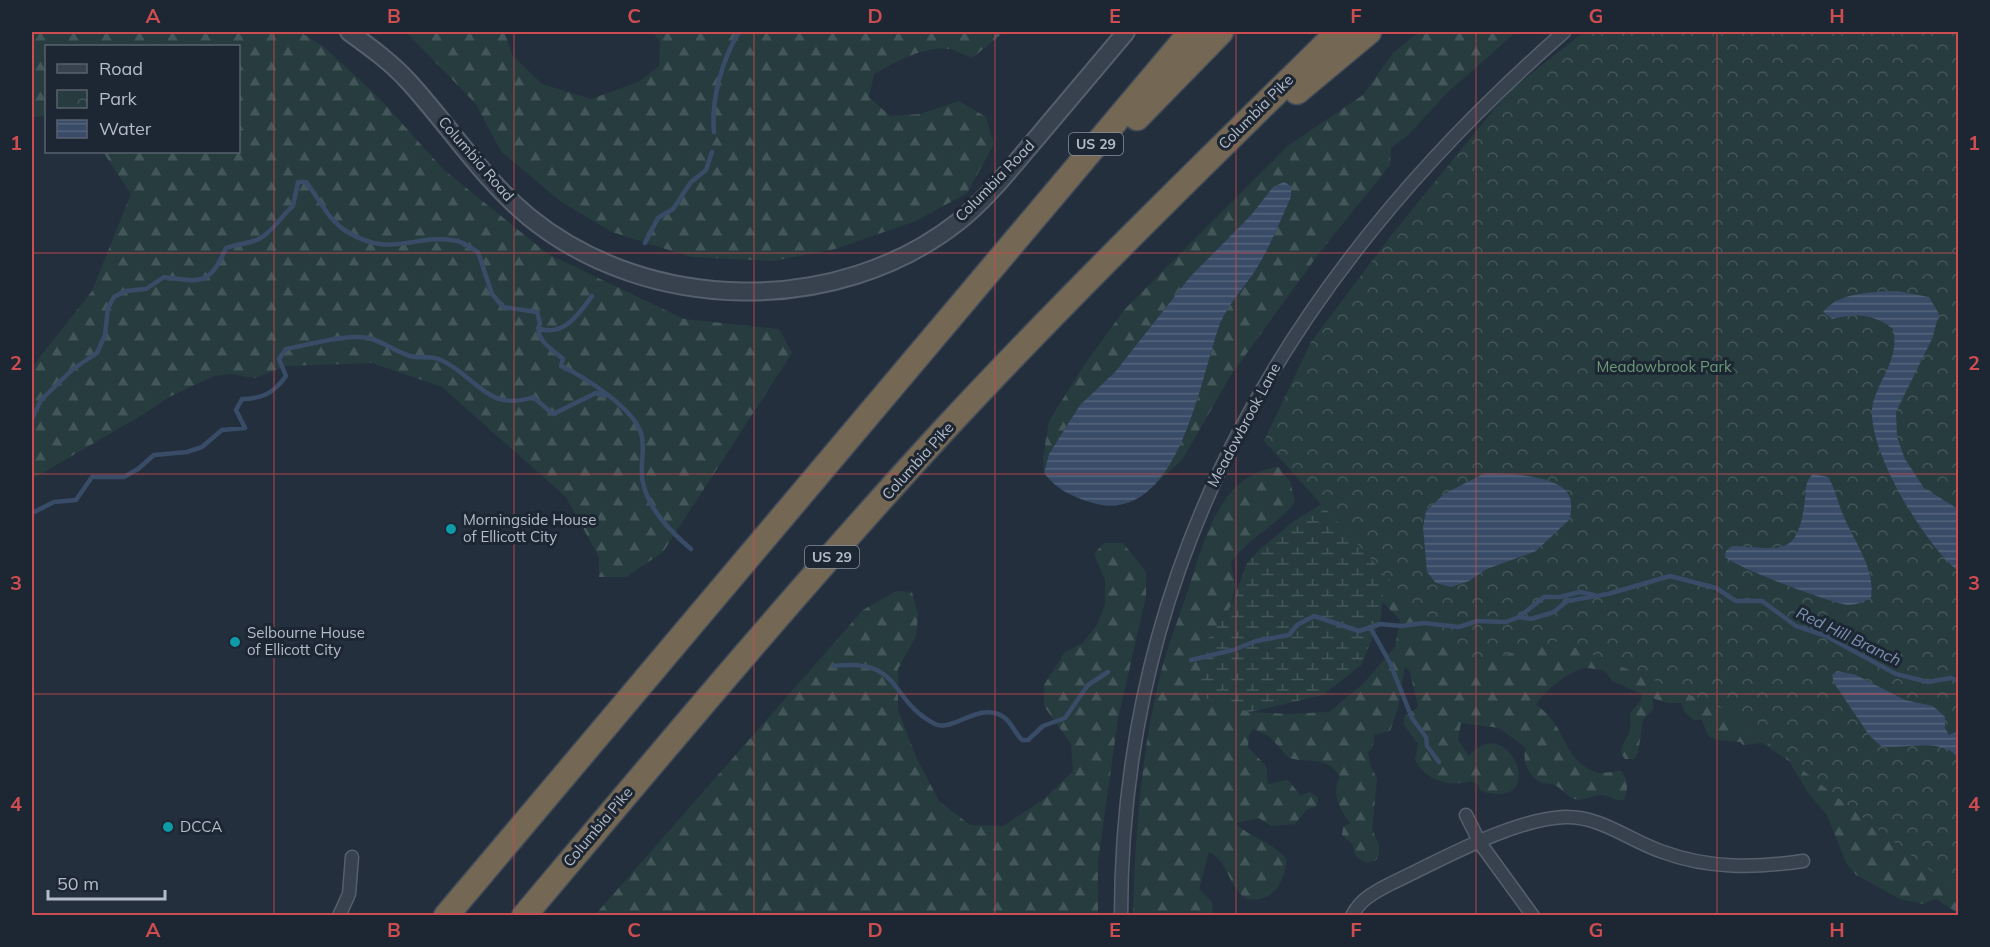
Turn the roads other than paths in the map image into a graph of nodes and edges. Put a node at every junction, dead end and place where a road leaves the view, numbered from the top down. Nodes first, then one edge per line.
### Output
1 (350, 32) edge
2 (1126, 32) edge
3 (1191, 32) edge
4 (1221, 32) edge
5 (1338, 32) edge
6 (1369, 32) edge
7 (1564, 32) edge
8 (1155, 211) junction
9 (1000, 257) junction
10 (1466, 815) dead end
11 (1480, 843) junction
12 (352, 857) dead end
13 (1803, 861) dead end
14 (339, 915) edge
15 (446, 915) edge
16 (524, 915) edge
17 (1121, 915) edge
18 (1352, 915) edge
19 (1533, 915) edge

1 - 2 street, Columbia Road
3 - 9 highway, US 29
4 - 9 highway
5 - 8 highway, Columbia Pike / US 29
6 - 8 highway
7 - 17 street, Meadowbrook Lane
8 - 16 highway, Columbia Pike / US 29
9 - 15 highway, US 29
10 - 11 street
11 - 13 street
11 - 18 street
11 - 19 street
12 - 14 street

